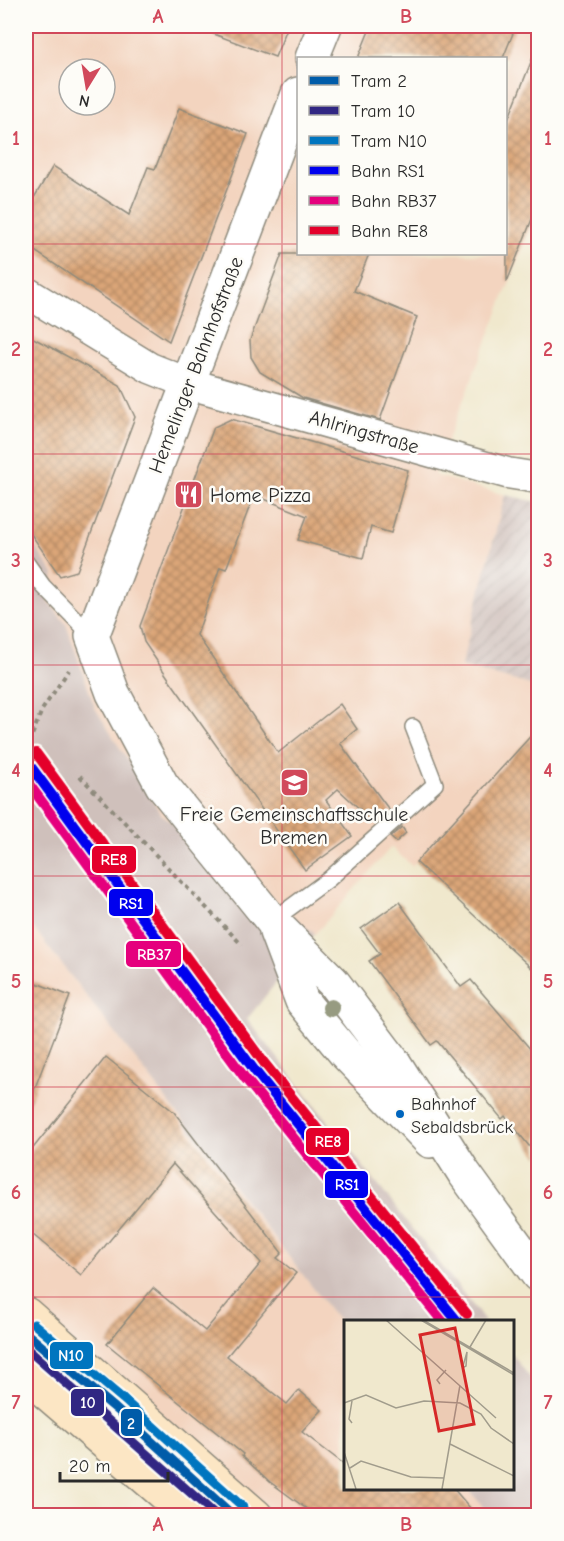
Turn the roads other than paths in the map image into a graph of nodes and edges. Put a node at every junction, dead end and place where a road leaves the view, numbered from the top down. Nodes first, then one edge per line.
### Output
1 (325, 26) edge
2 (312, 57) edge
3 (297, 97) edge
4 (26, 292) edge
5 (190, 384) junction
6 (538, 478) edge
7 (26, 562) edge
8 (92, 636) junction
9 (413, 727) dead end
10 (273, 921) junction
11 (538, 1275) edge
12 (26, 1314) edge
13 (26, 1345) edge
14 (26, 1375) edge
15 (190, 1515) edge
16 (222, 1515) edge
17 (256, 1515) edge

1 - 2 street
3 - 5 street, Hemelinger Bahnhofstraße
4 - 5 street, Ahlringstraße
5 - 6 street, Ahlringstraße
5 - 8 street, Hemelinger Bahnhofstraße
7 - 8 lane
8 - 10 street
9 - 10 lane
10 - 11 street
12 - 17 main road
13 - 16 lane
14 - 15 main road

